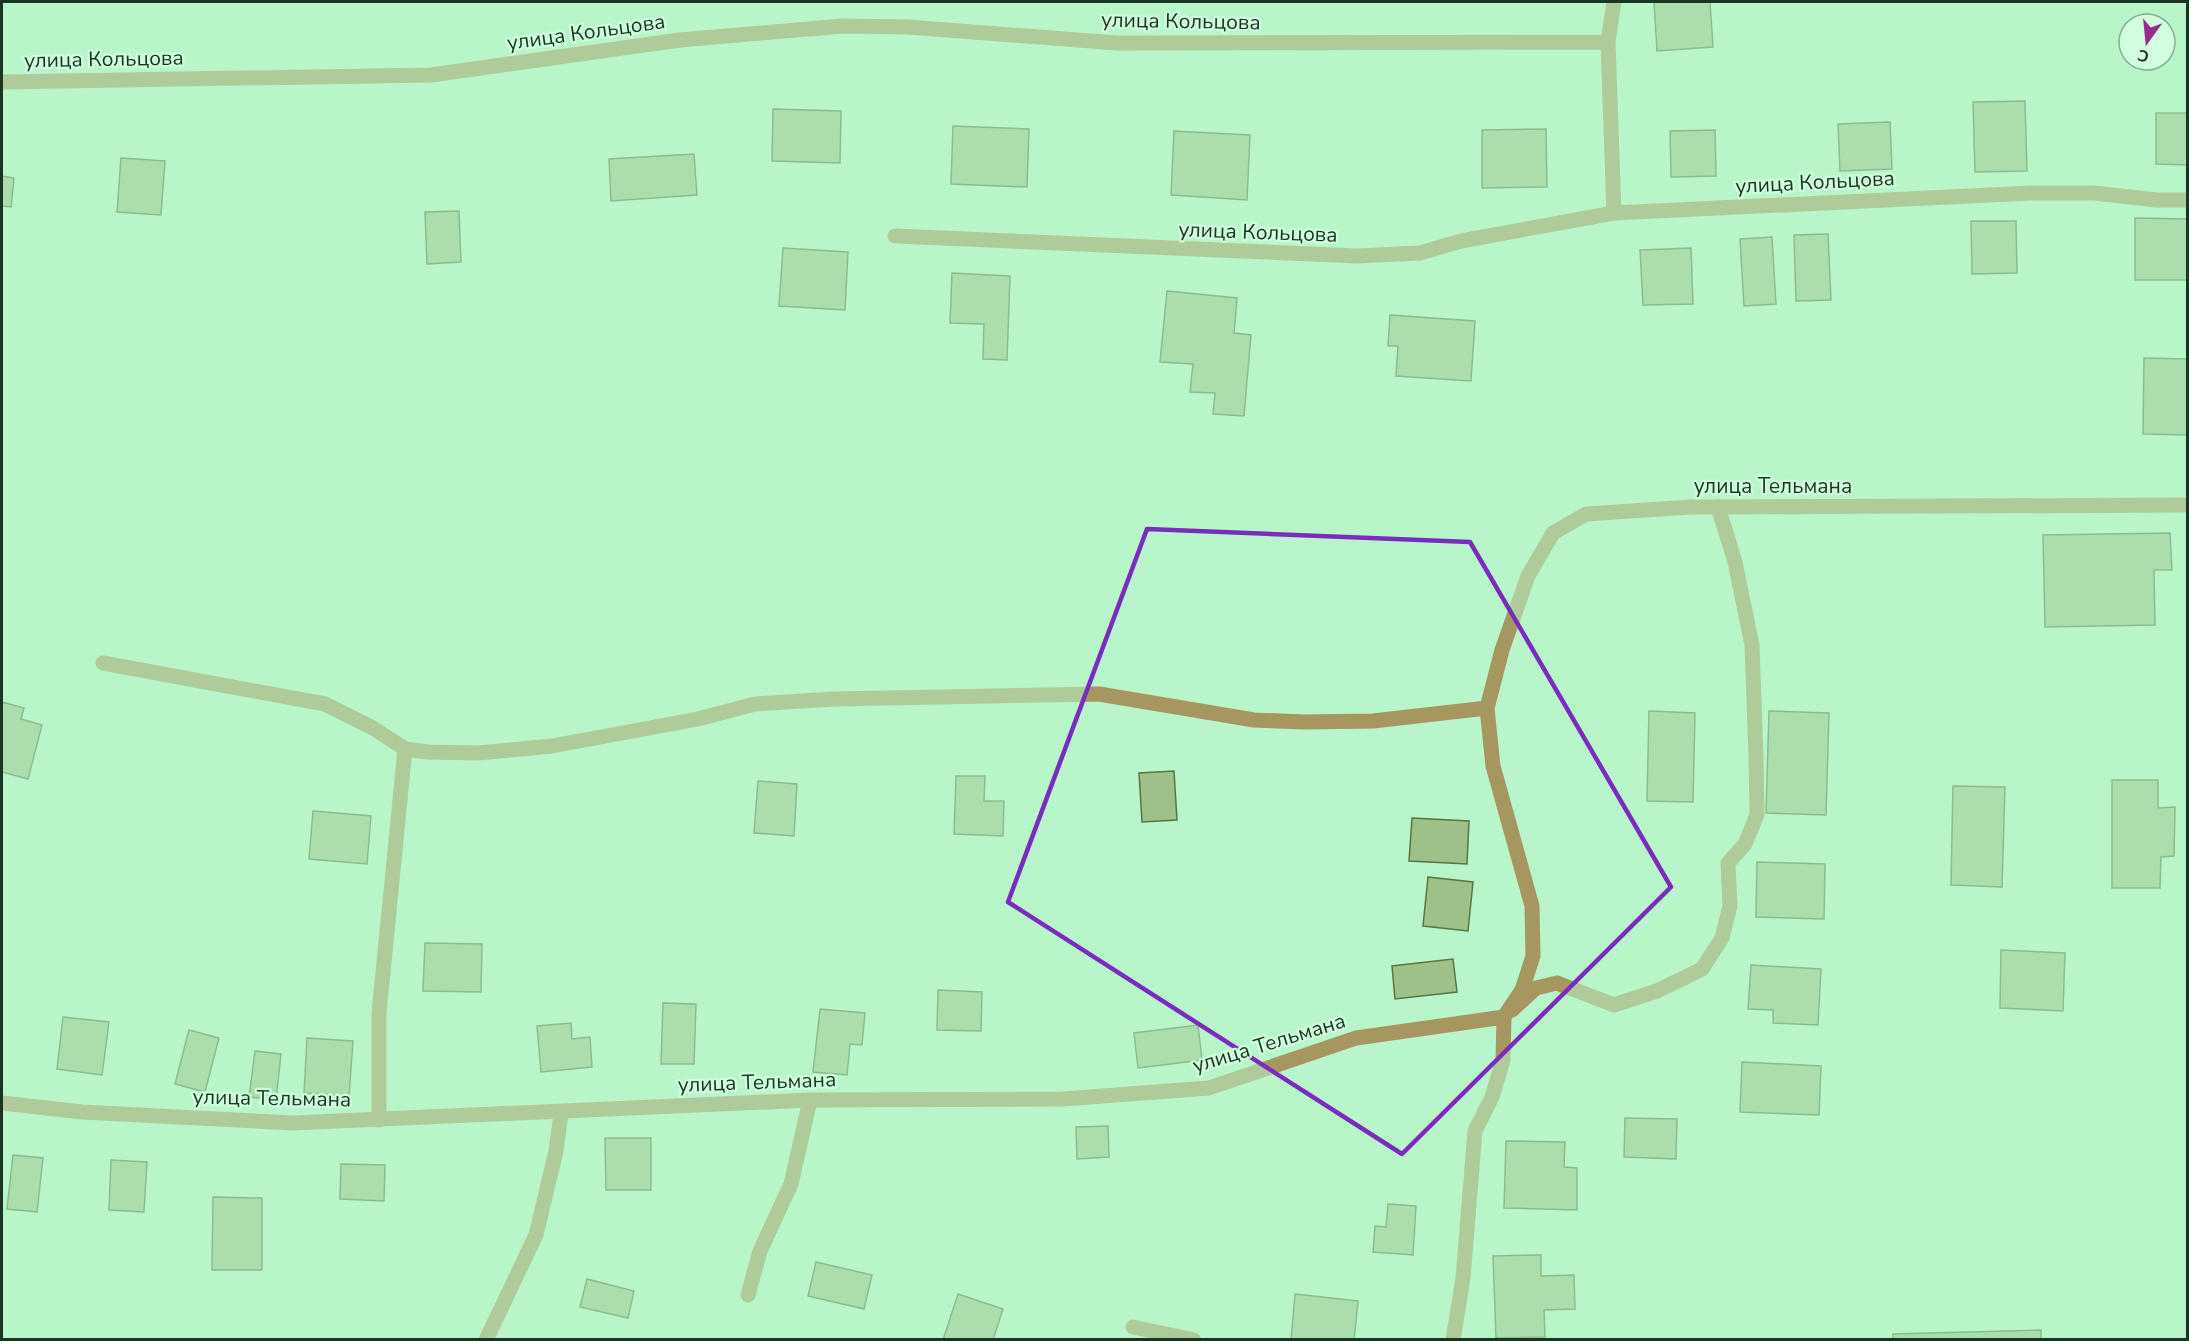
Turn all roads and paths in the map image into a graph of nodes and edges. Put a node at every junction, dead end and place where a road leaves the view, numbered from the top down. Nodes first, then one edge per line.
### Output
1 (1614, 2) edge
2 (1608, 42) junction
3 (2, 82) edge
4 (2187, 200) edge
5 (1614, 213) junction
6 (895, 236) dead end
7 (2187, 506) edge
8 (1718, 507) junction
9 (103, 663) dead end
10 (1487, 708) junction
11 (405, 749) junction
12 (1504, 1017) junction
13 (810, 1100) junction
14 (2, 1103) edge
15 (561, 1113) junction
16 (379, 1120) junction
17 (748, 1295) dead end
18 (1133, 1327) dead end
19 (486, 1340) edge
20 (1194, 1340) edge
21 (1453, 1340) edge

1 - 2 street
2 - 3 street, улица Кольцова
2 - 5 street
4 - 5 street, улица Кольцова
5 - 6 street, улица Кольцoва
7 - 8 street, улица Тельмана
8 - 10 street, улица Тельмана
8 - 12 street
9 - 11 street
10 - 11 street
10 - 12 street, улица Тельмана
11 - 16 street
12 - 13 street, улица Тельмана
12 - 21 street
13 - 15 street, улица Тельмана
13 - 17 street
14 - 16 street, улица Тельмана
15 - 16 street, улица Тельмана
15 - 19 street
18 - 20 street

